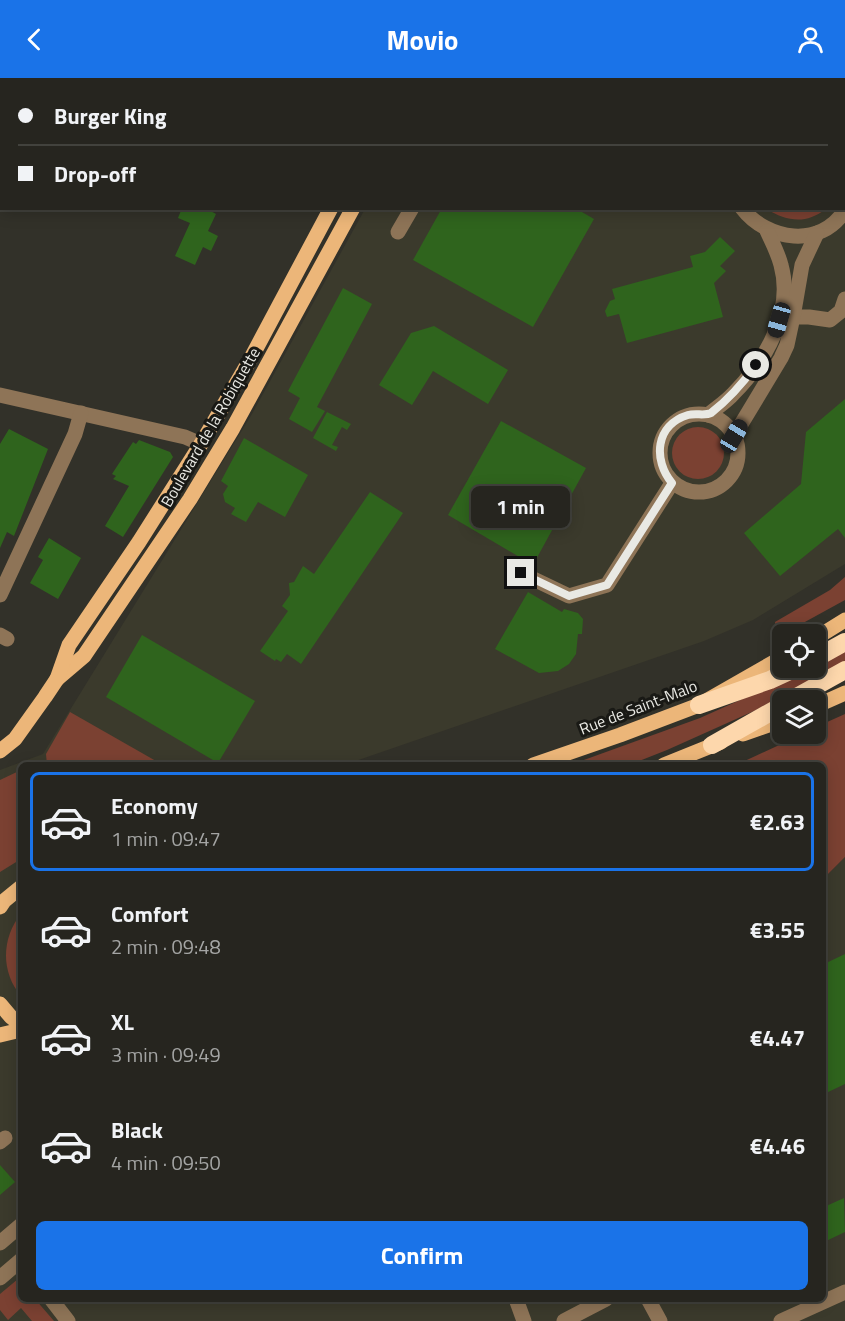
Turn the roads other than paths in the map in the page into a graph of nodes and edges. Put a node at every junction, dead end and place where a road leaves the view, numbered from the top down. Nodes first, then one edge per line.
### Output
1 (330, 210) edge
2 (352, 210) edge
3 (411, 210) edge
4 (744, 210) edge
5 (845, 210) edge
6 (767, 231) junction
7 (398, 232) dead end
8 (817, 233) junction
9 (845, 299) edge
10 (793, 317) junction
11 (0, 395) edge
12 (81, 413) junction
13 (708, 415) junction
14 (734, 436) junction
15 (201, 444) junction
16 (672, 483) junction
17 (521, 573) dead end
18 (0, 595) edge
19 (845, 620) edge
20 (826, 632) edge
21 (845, 642) edge
22 (826, 652) edge
23 (772, 663) edge
24 (845, 670) edge
25 (774, 678) edge
26 (57, 679) junction
27 (808, 690) edge
28 (845, 693) edge
29 (826, 702) edge
30 (699, 705) junction
31 (772, 711) edge
32 (772, 724) edge
33 (712, 745) junction
34 (0, 751) edge
35 (542, 762) edge
36 (671, 762) edge
37 (18, 889) edge
38 (1, 903) edge
39 (0, 1004) edge
40 (18, 1023) edge
41 (18, 1031) edge
42 (0, 1035) edge
43 (18, 1228) edge
44 (0, 1244) edge
45 (18, 1263) edge
46 (0, 1278) edge
47 (845, 1292) edge
48 (826, 1301) edge
49 (53, 1302) edge
50 (517, 1302) edge
51 (600, 1302) edge
52 (650, 1302) edge
53 (823, 1302) edge
54 (68, 1321) edge
55 (524, 1321) edge
56 (564, 1321) edge
57 (660, 1321) edge
58 (781, 1321) edge

1 - 15 main road, Boulevard de la Robiquette
2 - 26 main road, Boulevard de la Robiquette
3 - 7 street
4 - 6 street
5 - 8 street
6 - 8 street
6 - 13 street
8 - 10 street
9 - 10 street
10 - 14 street
11 - 12 street
12 - 15 street
12 - 18 street
13 - 14 street
13 - 16 street
14 - 16 street
15 - 26 main road, Boulevard de la Robiquette
16 - 17 street
19 - 20 main road
21 - 22 highway
23 - 30 main road, Rue de Saint-Malo
24 - 27 highway
25 - 30 highway
26 - 34 main road, Boulevard de la Robiquette
28 - 29 main road
30 - 35 main road, Rue de Saint-Malo
31 - 33 highway
32 - 33 main road
33 - 36 main road
37 - 38 main road
39 - 40 main road
41 - 42 main road
43 - 44 street
45 - 46 street
47 - 48 street
49 - 54 street
50 - 55 street
51 - 56 street
52 - 57 street
53 - 58 street

